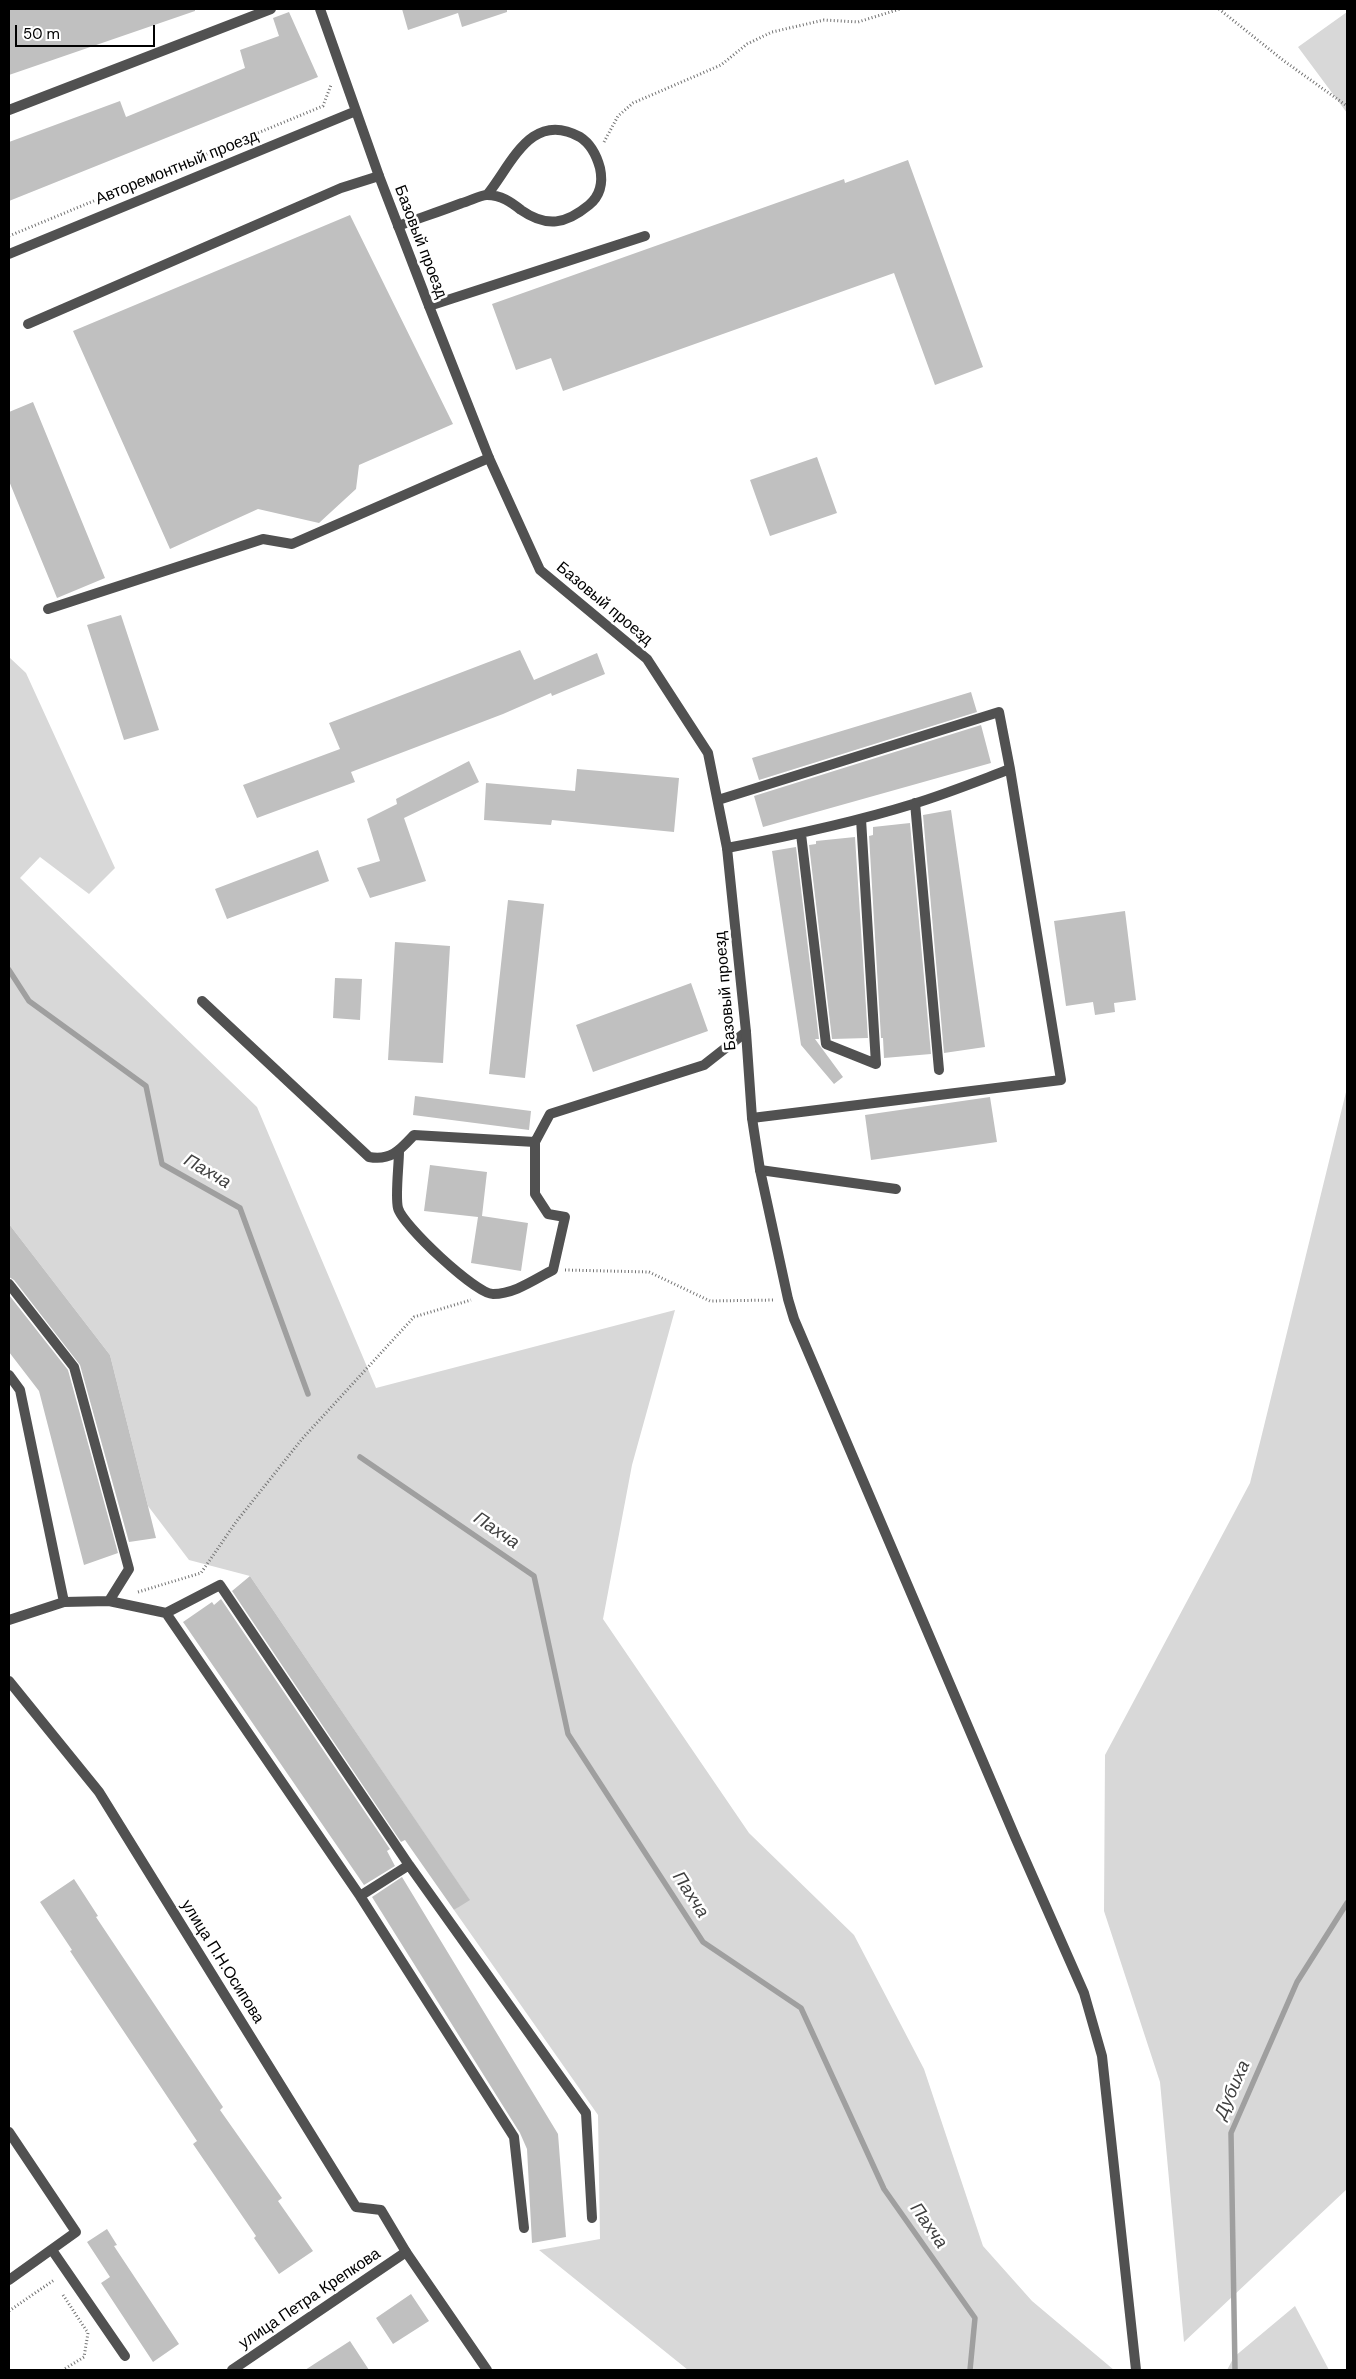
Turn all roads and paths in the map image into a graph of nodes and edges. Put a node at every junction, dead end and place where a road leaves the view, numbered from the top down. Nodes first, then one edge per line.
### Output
1 (271, 9) edge
2 (320, 9) edge
3 (900, 9) edge
4 (1219, 9) edge
5 (329, 78) dead end
6 (1347, 106) edge
7 (9, 110) edge
8 (356, 111) junction
9 (597, 156) junction
10 (379, 176) junction
11 (487, 195) junction
12 (398, 226) junction
13 (9, 236) edge
14 (646, 236) dead end
15 (9, 254) edge
16 (429, 306) junction
17 (28, 324) dead end
18 (489, 458) junction
19 (48, 609) dead end
20 (1010, 769) junction
21 (718, 800) junction
22 (915, 803) junction
23 (861, 819) junction
24 (801, 834) junction
25 (727, 848) junction
26 (202, 1001) dead end
27 (746, 1032) junction
28 (939, 1070) dead end
29 (752, 1118) junction
30 (535, 1142) junction
31 (399, 1151) junction
32 (760, 1170) junction
33 (896, 1190) dead end
34 (554, 1270) junction
35 (9, 1284) edge
36 (492, 1294) junction
37 (788, 1299) junction
38 (9, 1375) edge
39 (136, 1593) dead end
40 (109, 1601) junction
41 (64, 1602) junction
42 (166, 1613) junction
43 (9, 1620) edge
44 (9, 1681) edge
45 (409, 1865) junction
46 (360, 1896) junction
47 (9, 2132) edge
48 (592, 2218) dead end
49 (524, 2228) dead end
50 (52, 2250) junction
51 (406, 2252) junction
52 (68, 2273) junction
53 (9, 2280) edge
54 (54, 2280) junction
55 (9, 2312) edge
56 (125, 2356) dead end
57 (63, 2370) edge
58 (232, 2370) edge
59 (487, 2370) edge
60 (1136, 2370) edge

1 - 7 street
2 - 8 street, Базовый проезд
3 - 9 path
4 - 6 path
5 - 13 path
8 - 10 street, Базовый проезд
8 - 15 street, Авторемонтный проезд
9 - 11 street
9 - 11 street
10 - 12 street, Базовый проезд
10 - 17 street
11 - 12 street
12 - 16 street, Базовый проезд
14 - 16 street
16 - 18 street, Базовый проезд
18 - 19 street
18 - 21 street, Базовый проезд
20 - 21 street
20 - 22 street
20 - 29 street
21 - 25 street, Базовый проезд
22 - 23 street
22 - 28 street
23 - 24 street
23 - 24 street
24 - 25 street
25 - 27 street, Базовый проезд
26 - 31 street
27 - 29 street, Базовый проезд
27 - 30 street
29 - 32 street, Базовый проезд
30 - 31 street
30 - 34 street
31 - 36 street
32 - 33 street
32 - 37 street, Базовый проезд
34 - 36 street
34 - 37 path
35 - 40 street
36 - 39 path
37 - 60 street, Базовый проезд
38 - 41 street
40 - 41 street
40 - 42 street
41 - 43 street
42 - 45 street
42 - 46 street
44 - 51 street, улица П.Н.Осипова
45 - 46 street
45 - 48 street
46 - 49 street
47 - 50 street
50 - 52 street
50 - 53 street
51 - 58 street, улица Петра Крепкова
51 - 59 street
52 - 54 path
52 - 56 street
54 - 55 path
54 - 57 path

